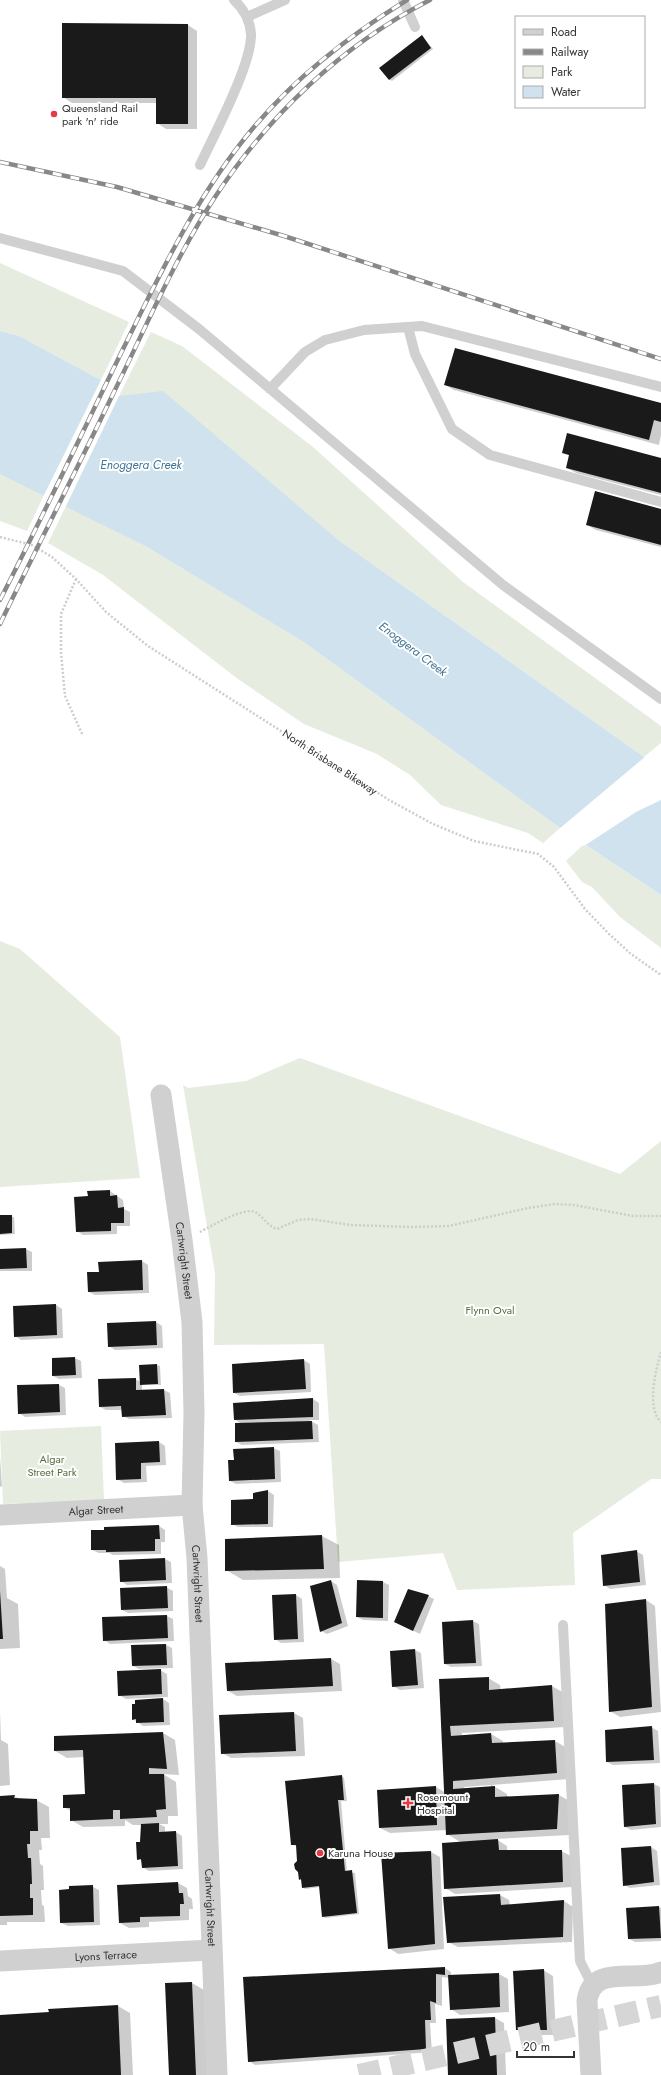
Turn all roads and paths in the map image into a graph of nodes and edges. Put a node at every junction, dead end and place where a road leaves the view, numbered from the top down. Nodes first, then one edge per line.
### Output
1 (234, 0) edge
2 (285, 0) edge
3 (403, 0) edge
4 (247, 17) junction
5 (415, 27) dead end
6 (200, 165) dead end
7 (0, 238) edge
8 (408, 327) junction
9 (661, 387) edge
10 (270, 389) junction
11 (661, 502) edge
12 (0, 537) edge
13 (76, 579) junction
14 (661, 699) edge
15 (83, 736) dead end
16 (661, 974) edge
17 (161, 1095) dead end
18 (661, 1216) edge
19 (196, 1234) dead end
20 (661, 1352) edge
21 (661, 1422) edge
22 (192, 1505) junction
23 (0, 1515) edge
24 (563, 1626) dead end
25 (212, 1950) junction
26 (0, 1961) edge
27 (661, 1972) edge
28 (592, 1985) junction
29 (217, 2075) edge
30 (591, 2075) edge

1 - 4 lane
2 - 4 lane
3 - 5 lane
4 - 6 lane
7 - 10 lane
8 - 9 lane
8 - 10 lane
8 - 11 lane
10 - 14 lane
12 - 13 path, North Brisbane Bikeway
13 - 15 path
13 - 16 path, North Brisbane Bikeway
17 - 22 street, Cartwright Street
18 - 19 path
20 - 21 path
22 - 23 street, Algar Street
22 - 25 street, Cartwright Street
24 - 28 lane
25 - 26 street, Lyons Terrace
25 - 29 street, Cartwright Street
27 - 28 street
28 - 30 street

